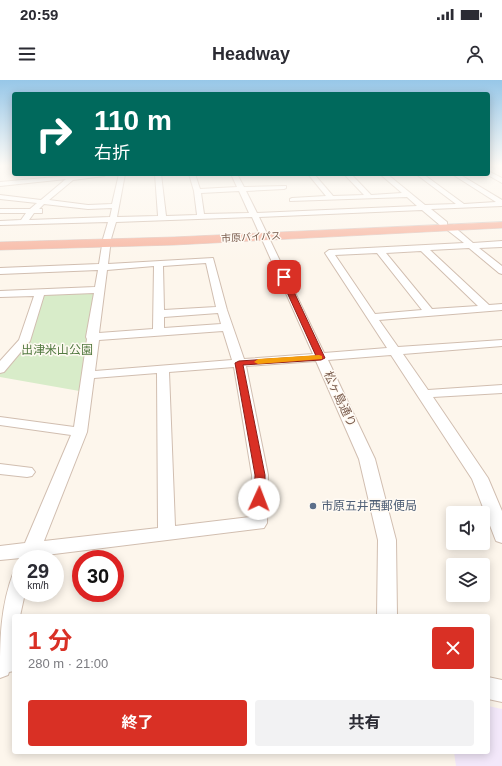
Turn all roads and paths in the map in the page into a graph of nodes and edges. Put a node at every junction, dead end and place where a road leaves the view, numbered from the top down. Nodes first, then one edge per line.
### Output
1 (9, 198) edge
2 (46, 198) edge
3 (117, 198) edge
4 (160, 198) edge
5 (198, 198) edge
6 (245, 198) edge
7 (331, 198) edge
8 (411, 198) edge
9 (451, 198) edge
10 (493, 198) edge
11 (292, 200) joint
12 (42, 202) junction
13 (502, 204) edge
14 (116, 206) junction
15 (462, 206) junction
16 (423, 208) junction
17 (33, 210) junction
18 (0, 211) edge
19 (45, 212) dead end
20 (303, 213) junction
21 (253, 215) junction
22 (162, 217) junction
23 (201, 217) junction
24 (113, 219) junction
25 (502, 221) edge
26 (23, 222) junction
27 (0, 223) edge
28 (502, 225) edge
29 (446, 226) junction
30 (263, 234) junction
31 (107, 241) junction
32 (0, 242) edge
33 (502, 244) edge
34 (0, 246) edge
35 (470, 246) junction
36 (423, 248) junction
37 (379, 250) junction
38 (158, 263) junction
39 (104, 267) junction
40 (0, 271) edge
41 (502, 271) edge
42 (100, 290) junction
43 (40, 292) junction
44 (0, 294) edge
45 (502, 308) edge
46 (487, 309) junction
47 (222, 310) junction
48 (430, 313) junction
49 (158, 314) junction
50 (371, 317) junction
51 (228, 327) junction
52 (159, 332) junction
53 (92, 337) junction
54 (502, 343) edge
55 (395, 351) junction
56 (321, 358) junction
57 (239, 363) junction
58 (0, 369) edge
59 (163, 369) junction
60 (87, 375) junction
61 (501, 391) edge
62 (425, 394) junction
63 (0, 421) edge
64 (80, 432) junction
65 (0, 469) edge
66 (27, 472) dead end
67 (167, 533) junction
68 (502, 536) edge
69 (31, 550) edge
70 (55, 550) edge
71 (0, 553) edge
72 (12, 553) edge
73 (13, 602) edge
74 (387, 614) edge
75 (4, 663) edge
76 (490, 688) edge
77 (502, 691) edge

1 - 12 street
2 - 12 street
3 - 14 street
4 - 22 street
5 - 23 street
6 - 21 street, 松ヶ島通り
7 - 11 street
8 - 16 street
9 - 15 street
10 - 13 street
11 - 20 street
12 - 14 street
12 - 17 street
13 - 15 street
14 - 24 street
15 - 16 street
16 - 20 street
16 - 29 street
17 - 18 street
17 - 19 street
17 - 26 street
20 - 21 street
21 - 23 street
21 - 30 street, 松ヶ島通り
22 - 23 street
22 - 24 street
24 - 26 street
24 - 31 street
25 - 29 highway, 市原バイパス
26 - 27 street
28 - 29 highway, 市原バイパス
29 - 30 highway, 市原バイパス
29 - 35 street
30 - 31 highway, 市原バイパス
30 - 56 street, 松ヶ島通り
31 - 32 highway, 市原バイパス
31 - 34 highway, 市原バイパス
31 - 39 street
33 - 35 street
35 - 36 street
35 - 41 street
36 - 37 street
36 - 46 street
37 - 48 street
37 - 50 street
38 - 39 street
38 - 47 street
38 - 49 street
39 - 40 street
39 - 42 street
42 - 43 street
42 - 53 street
43 - 44 street
43 - 58 street
45 - 46 street
46 - 48 street
47 - 49 street
47 - 51 street
48 - 50 street
49 - 52 street
50 - 55 street
51 - 52 street
51 - 57 street
52 - 53 street
53 - 60 street
54 - 55 street
55 - 56 street
55 - 62 street
56 - 57 street
56 - 74 street, 松ヶ島通り
57 - 59 street
57 - 67 street
59 - 60 street
59 - 67 street
60 - 64 street
61 - 62 street
62 - 68 street
63 - 64 street
64 - 69 street
65 - 66 street
67 - 70 street
71 - 72 street
73 - 75 street
76 - 77 street

